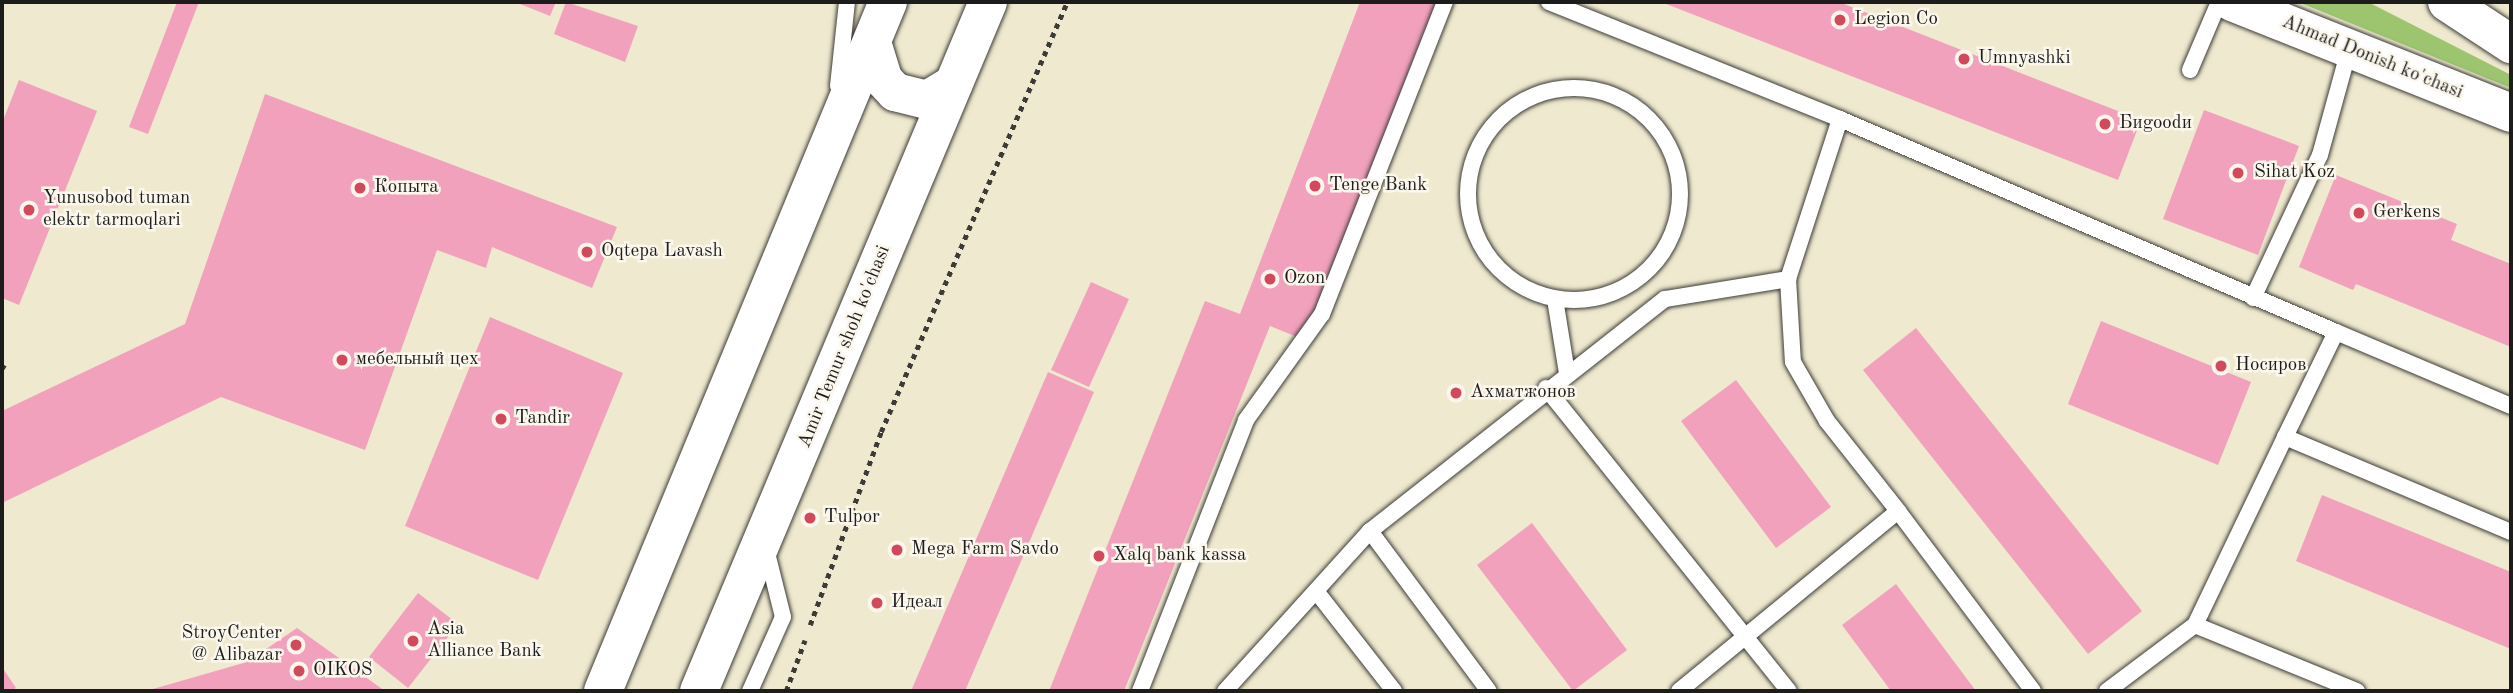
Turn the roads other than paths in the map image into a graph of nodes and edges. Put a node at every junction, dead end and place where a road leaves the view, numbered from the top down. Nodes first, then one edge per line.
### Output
1 (846, 2) edge
2 (888, 2) edge
3 (988, 2) edge
4 (1445, 2) edge
5 (1549, 2) edge
6 (2219, 2) edge
7 (2232, 2) edge
8 (2447, 2) edge
9 (872, 42) junction
10 (2511, 44) edge
11 (2349, 50) junction
12 (2190, 70) dead end
13 (954, 84) junction
14 (2511, 113) edge
15 (1840, 119) junction
16 (831, 141) junction
17 (1788, 279) junction
18 (2253, 298) junction
19 (1555, 299) junction
20 (2336, 332) junction
21 (1567, 373) junction
22 (1546, 388) junction
23 (2511, 406) edge
24 (2285, 438) junction
25 (1898, 510) junction
26 (1370, 531) junction
27 (2511, 532) edge
28 (764, 543) junction
29 (1316, 591) junction
30 (2195, 625) junction
31 (1745, 636) junction
32 (603, 691) edge
33 (699, 691) edge
34 (750, 691) edge
35 (1140, 691) edge
36 (1225, 691) edge
37 (1394, 691) edge
38 (1489, 691) edge
39 (1679, 691) edge
40 (1789, 691) edge
41 (2032, 691) edge
42 (2107, 691) edge
43 (2357, 691) edge

1 - 16 lane
2 - 9 main road
3 - 13 main road, Amir Temur shoh ko'chasi
4 - 35 lane
5 - 15 lane
6 - 12 lane
7 - 11 main road, Ahmad Donish ko'chasi
8 - 10 main road
9 - 13 main road
9 - 16 main road
11 - 14 main road, Ahmad Donish ko'chasi
11 - 18 lane
13 - 28 main road, Amir Temur shoh ko'chasi
15 - 17 lane
15 - 18 lane
16 - 32 main road
17 - 21 lane
17 - 25 lane
18 - 20 lane
19 - 19 lane
19 - 21 lane
20 - 23 lane
20 - 24 lane
21 - 22 lane
22 - 26 lane
22 - 31 lane
24 - 27 lane
24 - 30 lane
25 - 31 lane
25 - 41 lane
26 - 29 lane
26 - 38 lane
28 - 33 main road, Amir Temur shoh ko'chasi
28 - 34 lane
29 - 36 lane
29 - 37 lane
30 - 42 lane
30 - 43 lane
31 - 39 lane
31 - 40 lane

